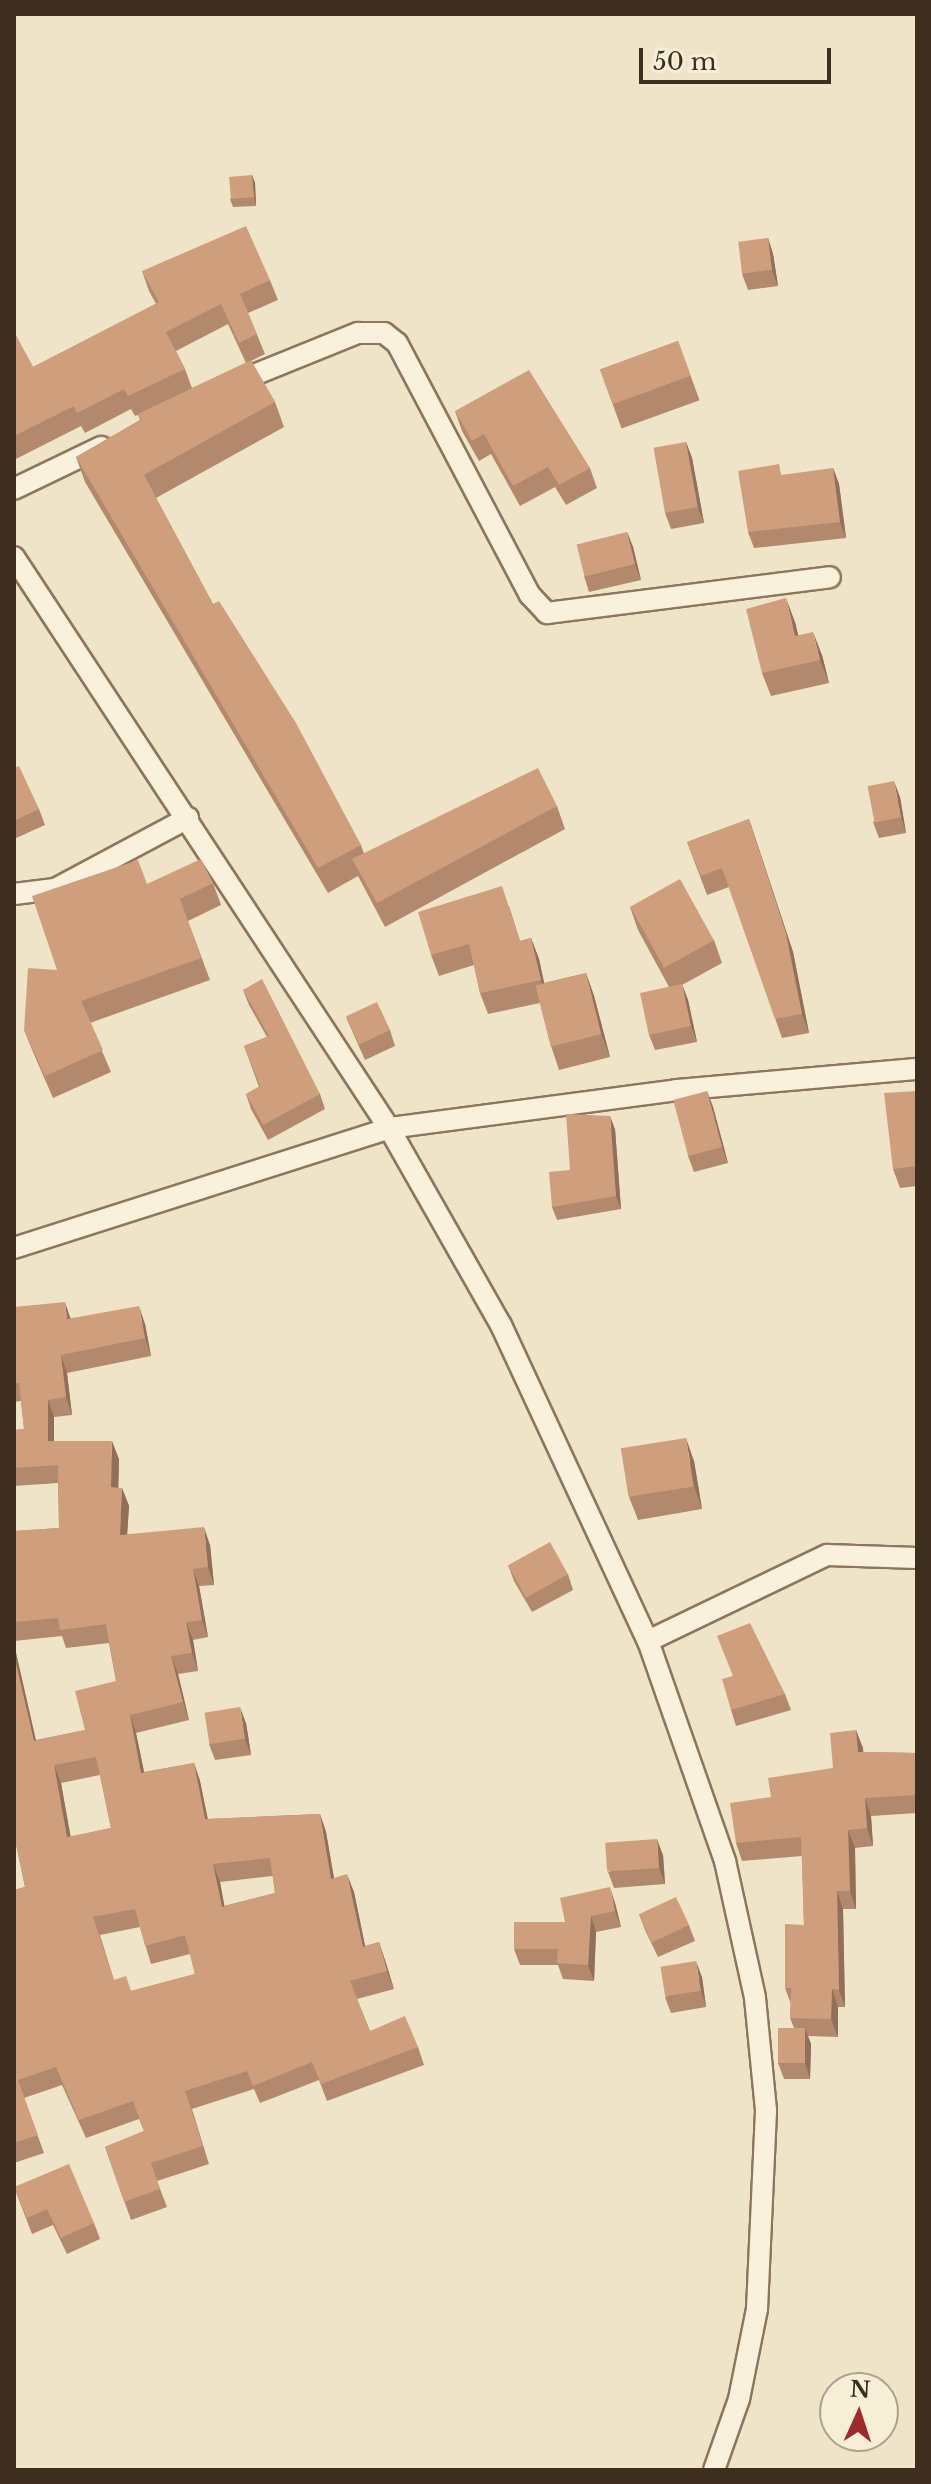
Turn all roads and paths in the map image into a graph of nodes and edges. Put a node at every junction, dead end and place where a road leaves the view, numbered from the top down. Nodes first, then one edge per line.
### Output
1 (214, 393) edge
2 (128, 434) edge
3 (14, 489) edge
4 (14, 557) edge
5 (830, 577) dead end
6 (188, 818) junction
7 (14, 894) edge
8 (917, 1069) edge
9 (389, 1128) junction
10 (14, 1248) edge
11 (917, 1558) edge
12 (648, 1641) junction
13 (714, 2470) edge

1 - 5 street
2 - 3 street
4 - 6 street
6 - 7 street
6 - 9 street
8 - 9 street
9 - 10 street
9 - 12 street
11 - 12 street
12 - 13 street

